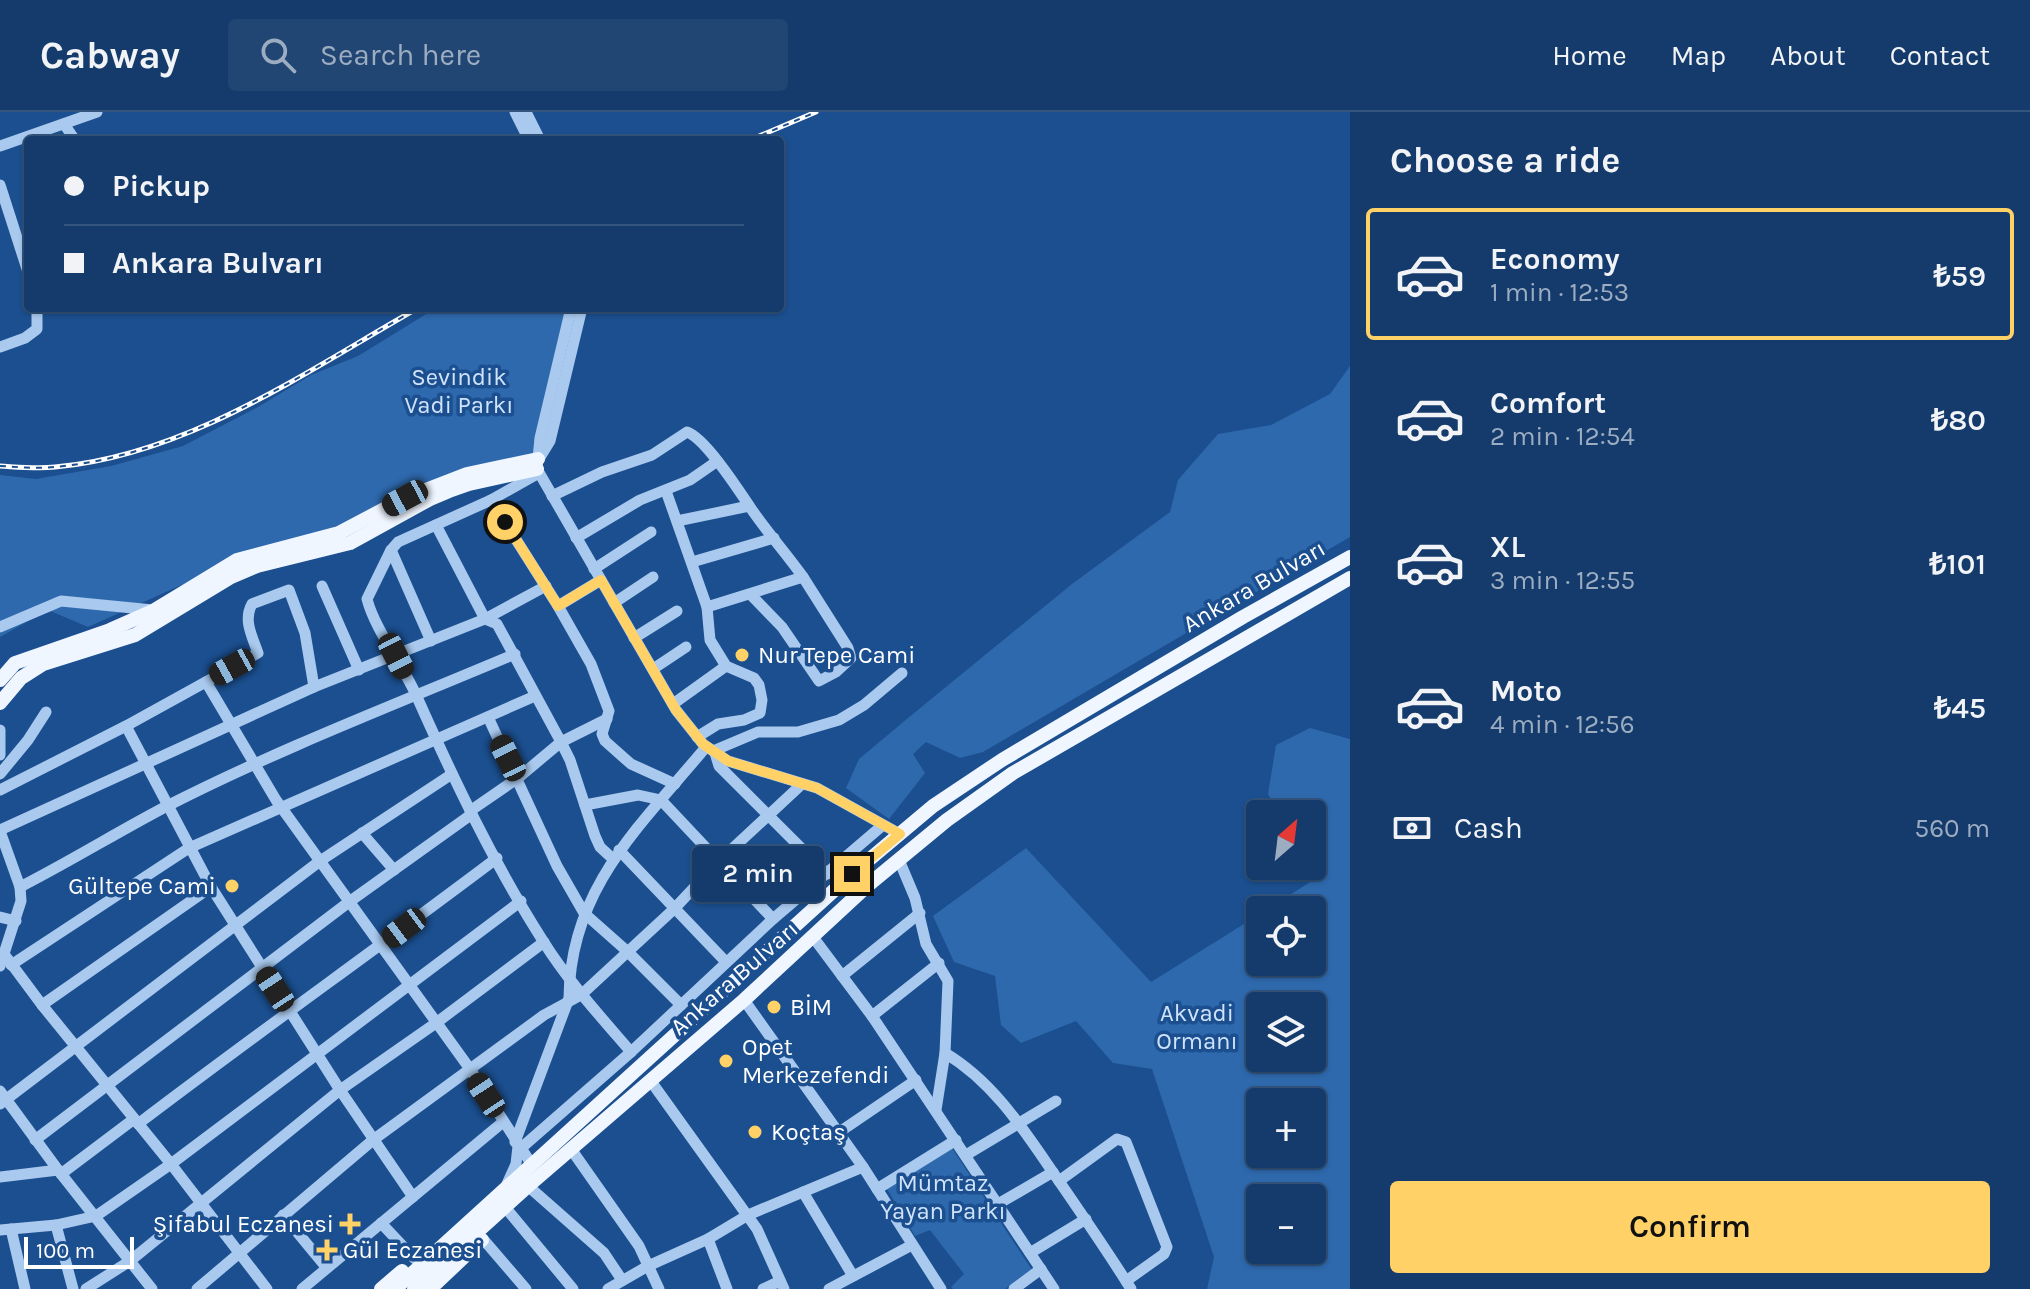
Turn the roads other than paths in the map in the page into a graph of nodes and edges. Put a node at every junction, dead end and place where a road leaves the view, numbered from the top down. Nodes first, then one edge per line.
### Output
1 (97, 112) edge
2 (515, 112) edge
3 (526, 112) edge
4 (82, 114) edge
5 (64, 124) junction
6 (29, 136) edge
7 (72, 136) edge
8 (527, 136) edge
9 (538, 136) edge
10 (24, 138) edge
11 (0, 146) edge
12 (0, 185) edge
13 (24, 260) edge
14 (37, 312) edge
15 (570, 312) edge
16 (581, 312) edge
17 (0, 347) edge
18 (716, 462) junction
19 (538, 467) junction
20 (666, 491) junction
21 (552, 496) junction
22 (491, 500) junction
23 (749, 506) junction
24 (677, 521) junction
25 (436, 525) junction
26 (651, 532) dead end
27 (576, 538) junction
28 (774, 538) junction
29 (391, 550) junction
30 (1350, 557) edge
31 (692, 562) junction
32 (597, 575) junction
33 (653, 577) dead end
34 (803, 577) junction
35 (1350, 578) edge
36 (322, 586) dead end
37 (546, 586) junction
38 (750, 594) junction
39 (614, 603) junction
40 (558, 606) junction
41 (707, 607) junction
42 (153, 611) junction
43 (677, 611) dead end
44 (485, 619) junction
45 (0, 627) edge
46 (634, 638) junction
47 (431, 641) junction
48 (686, 647) dead end
49 (515, 654) junction
50 (396, 656) junction
51 (726, 666) junction
52 (653, 669) junction
53 (359, 670) junction
54 (902, 673) dead end
55 (0, 680) edge
56 (206, 682) junction
57 (314, 687) junction
58 (416, 695) junction
59 (535, 696) junction
60 (0, 703) edge
61 (673, 704) junction
62 (46, 712) dead end
63 (488, 717) junction
64 (607, 719) junction
65 (230, 724) junction
66 (126, 726) junction
67 (0, 730) edge
68 (697, 737) junction
69 (435, 741) junction
70 (561, 742) junction
71 (712, 750) junction
72 (0, 755) edge
73 (147, 763) junction
74 (254, 765) junction
75 (0, 774) edge
76 (452, 774) junction
77 (518, 778) junction
78 (675, 784) junction
79 (802, 784) junction
80 (0, 790) edge
81 (661, 800) junction
82 (585, 805) junction
83 (168, 806) junction
84 (281, 806) junction
85 (471, 813) junction
86 (770, 815) junction
87 (883, 825) junction
88 (0, 830) edge
89 (362, 833) junction
90 (900, 834) junction
91 (189, 848) junction
92 (616, 854) junction
93 (497, 858) junction
94 (899, 860) junction
95 (320, 861) junction
96 (718, 862) junction
97 (6, 866) edge
98 (394, 870) junction
99 (827, 874) junction
100 (20, 887) junction
101 (211, 887) junction
102 (521, 901) junction
103 (349, 902) junction
104 (674, 909) junction
105 (584, 913) junction
106 (920, 913) junction
107 (0, 917) edge
108 (773, 919) junction
109 (16, 921) junction
110 (235, 925) junction
111 (813, 937) junction
112 (544, 942) junction
113 (380, 946) junction
114 (628, 952) junction
115 (5, 962) edge
116 (726, 962) junction
117 (939, 963) junction
118 (261, 968) junction
119 (842, 976) junction
120 (569, 977) junction
121 (409, 986) junction
122 (581, 995) junction
123 (744, 1000) junction
124 (567, 1002) junction
125 (42, 1005) junction
126 (681, 1005) junction
127 (288, 1010) junction
128 (872, 1016) junction
129 (436, 1023) junction
130 (74, 1045) junction
131 (631, 1052) junction
132 (945, 1053) junction
133 (318, 1054) junction
134 (470, 1069) junction
135 (650, 1080) junction
136 (916, 1080) junction
137 (106, 1085) junction
138 (340, 1090) junction
139 (2, 1098) edge
140 (1056, 1101) dead end
141 (936, 1110) junction
142 (136, 1122) junction
143 (503, 1122) junction
144 (1019, 1122) junction
145 (838, 1133) junction
146 (35, 1140) junction
147 (373, 1140) junction
148 (956, 1140) junction
149 (518, 1146) junction
150 (571, 1149) junction
151 (966, 1155) junction
152 (171, 1164) junction
153 (532, 1165) junction
154 (863, 1167) junction
155 (60, 1172) junction
156 (1056, 1176) junction
157 (0, 1177) edge
158 (528, 1186) junction
159 (505, 1189) junction
160 (877, 1189) junction
161 (803, 1192) junction
162 (413, 1197) junction
163 (201, 1202) junction
164 (998, 1204) junction
165 (505, 1207) junction
166 (283, 1215) junction
167 (748, 1215) junction
168 (96, 1216) junction
169 (1086, 1219) junction
170 (381, 1223) junction
171 (56, 1225) junction
172 (6, 1230) edge
173 (483, 1239) junction
174 (708, 1239) junction
175 (912, 1245) junction
176 (238, 1253) junction
177 (1030, 1253) junction
178 (415, 1259) junction
179 (130, 1261) junction
180 (648, 1266) junction
181 (326, 1267) junction
182 (1041, 1269) junction
183 (853, 1276) junction
184 (622, 1280) junction
185 (782, 1285) edge
186 (1128, 1285) edge
187 (25, 1289) edge
188 (73, 1289) edge
189 (86, 1289) edge
190 (152, 1289) edge
191 (197, 1289) edge
192 (267, 1289) edge
193 (302, 1289) edge
194 (381, 1289) edge
195 (395, 1289) edge
196 (414, 1289) edge
197 (430, 1289) edge
198 (526, 1289) edge
199 (573, 1289) edge
200 (608, 1289) edge
201 (659, 1289) edge
202 (727, 1289) edge
203 (763, 1289) edge
204 (829, 1289) edge
205 (941, 1289) edge
206 (1014, 1289) edge
207 (1054, 1289) edge

1 - 4 street
2 - 8 street
3 - 9 street
4 - 5 street
5 - 6 street
5 - 7 street
10 - 11 street
12 - 13 street
14 - 17 street
15 - 19 street
16 - 19 street
18 - 20 street
18 - 21 street
18 - 23 street
19 - 21 street
19 - 22 street
19 - 42 main road
19 - 60 main road
20 - 24 street
20 - 27 street
21 - 27 street
22 - 25 street
22 - 37 street
23 - 24 street
23 - 28 street
24 - 31 street
25 - 29 street
25 - 44 street
26 - 32 street
27 - 32 street
28 - 31 street
28 - 34 street
29 - 47 street
29 - 50 street
30 - 90 main road, Ankara Bulvarı
31 - 41 street
32 - 39 street
32 - 40 street
33 - 39 street
34 - 38 street
34 - 38 street
35 - 94 main road, Ankara Bulvarı
36 - 53 street
37 - 40 street
37 - 44 street
38 - 41 street
39 - 46 street
40 - 64 street
41 - 51 street
42 - 45 street
42 - 55 main road
43 - 46 street
44 - 47 street
44 - 49 street
46 - 52 street
47 - 50 street
48 - 52 street
49 - 58 street
49 - 59 street
50 - 53 street
50 - 58 street
51 - 61 street
51 - 68 street
52 - 61 street
53 - 57 street
54 - 71 street
56 - 57 street
56 - 65 street
56 - 66 street
57 - 65 street
58 - 69 street
58 - 74 street
59 - 63 street
59 - 70 street
61 - 68 street
62 - 75 street
63 - 69 street
63 - 77 street
64 - 70 street
64 - 78 street
65 - 73 street
65 - 74 street
66 - 73 street
66 - 80 street
67 - 72 street
68 - 71 street
69 - 76 street
69 - 84 street
70 - 77 street
70 - 82 street
71 - 78 street, Ankara Bulvarı
71 - 79 street
71 - 86 street
73 - 83 street
73 - 88 street
74 - 83 street
74 - 84 street
76 - 85 street
76 - 89 street
77 - 85 street
77 - 105 street
78 - 81 street, Ankara Bulvarı
79 - 86 street
79 - 87 street
81 - 82 street
81 - 92 street, Ankara Bulvarı
81 - 96 street
82 - 92 street
83 - 91 street
83 - 100 street
84 - 91 street
84 - 95 street
85 - 93 street
85 - 98 street
86 - 96 street
86 - 99 street
87 - 90 street
87 - 99 street
88 - 97 street
89 - 95 street
89 - 98 street
90 - 153 main road, Ankara Bulvarı
91 - 101 street
91 - 115 street
92 - 104 street
92 - 105 street, Ankara Bulvarı
93 - 102 street
93 - 113 street
94 - 106 street
94 - 111 main road, Ankara Bulvarı
95 - 103 street
95 - 110 street
96 - 104 street
96 - 108 street
97 - 100 street
98 - 103 street
99 - 108 street
100 - 109 street
101 - 110 street
101 - 125 street
102 - 112 street
102 - 121 street
103 - 113 street
103 - 118 street
104 - 114 street
104 - 116 street
105 - 114 street
105 - 120 street, Ankara Bulvarı
106 - 117 street
106 - 119 street
107 - 109 street
108 - 116 street
109 - 115 street
110 - 118 street
110 - 130 street
111 - 119 street
111 - 123 main road, Ankara Bulvarı
112 - 120 street
112 - 129 street
113 - 121 street
113 - 127 street
114 - 122 street
114 - 126 street
115 - 125 street
116 - 126 street
117 - 128 street
117 - 132 street
118 - 127 street
118 - 137 street
119 - 128 street
120 - 122 street
120 - 124 street, Ankara Bulvarı
121 - 129 street
121 - 133 street
122 - 124 street
122 - 131 street
123 - 135 main road, Ankara Bulvarı
123 - 145 street
124 - 134 street
124 - 149 street, Ankara Bulvarı
125 - 130 street
126 - 131 street
127 - 133 street
127 - 142 street
128 - 136 street
129 - 134 street
129 - 138 street
130 - 137 street
130 - 139 street
131 - 149 street
132 - 141 street
132 - 144 street
133 - 138 street
133 - 152 street
134 - 143 street
134 - 147 street
135 - 150 main road, Ankara Bulvarı
135 - 167 street
136 - 141 street
136 - 145 street
137 - 142 street
137 - 146 street
138 - 147 street
138 - 163 street
139 - 146 street
140 - 144 street
141 - 148 street
142 - 152 street
142 - 155 street
143 - 149 street
143 - 162 street
144 - 151 street
144 - 156 street
145 - 154 street
146 - 155 street
147 - 162 street
147 - 166 street
148 - 151 street
148 - 160 street
149 - 153 street
149 - 159 street, Ankara Bulvarı
150 - 158 main road, Ankara Bulvarı
150 - 180 street
151 - 164 street
152 - 163 street
152 - 168 street
153 - 159 main road, Ankara Bulvarı
154 - 160 street
154 - 161 street
155 - 157 street
155 - 168 street
156 - 164 street
156 - 169 street
156 - 186 street
158 - 165 main road, Ankara Bulvarı
158 - 184 street
159 - 178 main road
159 - 195 main road, Ankara Bulvarı
160 - 175 street
161 - 167 street
161 - 183 street
162 - 170 street
163 - 176 street
163 - 179 street
164 - 177 street
165 - 173 main road
165 - 196 main road, Ankara Bulvarı
165 - 199 street
166 - 176 street
166 - 181 street
167 - 174 street
167 - 185 street
168 - 171 street
168 - 179 street
169 - 177 street
169 - 186 street
170 - 178 street
170 - 181 street
171 - 172 street
171 - 188 street
172 - 187 street
173 - 197 main road
173 - 198 street
174 - 180 street
174 - 202 street
175 - 183 street
175 - 205 street
176 - 191 street
176 - 192 street
177 - 182 street
178 - 194 main road
179 - 189 street
179 - 190 street
180 - 184 street
180 - 201 street
181 - 193 street
182 - 206 street
182 - 207 street
183 - 204 street
184 - 200 street
185 - 203 street

